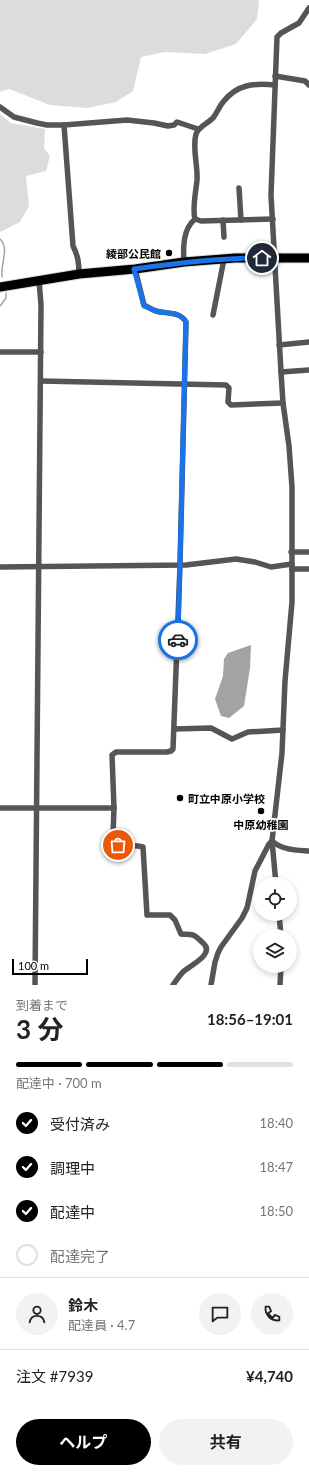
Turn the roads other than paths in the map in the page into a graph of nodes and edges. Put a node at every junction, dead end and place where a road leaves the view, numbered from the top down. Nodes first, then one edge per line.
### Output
1 (309, 8) edge
2 (275, 76) junction
3 (309, 84) edge
4 (275, 85) junction
5 (0, 108) edge
6 (64, 125) junction
7 (198, 129) junction
8 (240, 188) dead end
9 (195, 219) junction
10 (273, 219) junction
11 (224, 220) junction
12 (241, 220) junction
13 (224, 237) dead end
14 (275, 258) junction
15 (309, 258) edge
16 (224, 259) junction
17 (184, 262) junction
18 (134, 269) junction
19 (79, 274) junction
20 (39, 280) junction
21 (0, 287) edge
22 (213, 314) dead end
23 (309, 342) edge
24 (279, 345) junction
25 (0, 352) edge
26 (41, 352) junction
27 (309, 370) edge
28 (281, 372) junction
29 (41, 381) junction
30 (184, 384) junction
31 (283, 403) junction
32 (291, 552) junction
33 (309, 552) edge
34 (180, 565) junction
35 (292, 566) junction
36 (0, 567) edge
37 (38, 567) junction
38 (309, 569) edge
39 (174, 729) junction
40 (283, 730) junction
41 (0, 808) edge
42 (37, 808) junction
43 (114, 808) junction
44 (272, 841) junction
45 (309, 851) edge
46 (275, 877) edge
47 (281, 973) edge
48 (35, 985) edge
49 (173, 985) edge
50 (211, 985) edge
51 (280, 985) edge

1 - 2 street
2 - 3 street
2 - 4 street
4 - 7 street
4 - 10 street
5 - 6 street
6 - 7 street
6 - 19 street
7 - 9 street
8 - 12 street
9 - 11 street
9 - 17 street
10 - 12 street
10 - 14 street
11 - 12 street
11 - 13 street
14 - 15 main road
14 - 16 main road
14 - 24 street
16 - 17 main road
16 - 22 street
17 - 18 main road
18 - 19 main road
18 - 30 street
19 - 20 main road
20 - 21 main road
20 - 26 street
23 - 24 street
24 - 28 street
25 - 26 street
26 - 29 street
27 - 28 street
28 - 31 street
29 - 30 street
29 - 37 street
30 - 31 street
30 - 34 street
31 - 32 street
32 - 33 street
32 - 35 street
34 - 35 street
34 - 37 street
34 - 39 street
35 - 38 street
35 - 40 street
36 - 37 street
37 - 42 street
39 - 40 street
39 - 43 street
40 - 44 street
41 - 42 street
42 - 43 street
42 - 48 street
43 - 49 street
44 - 45 street
44 - 46 street
44 - 50 street
47 - 51 street

